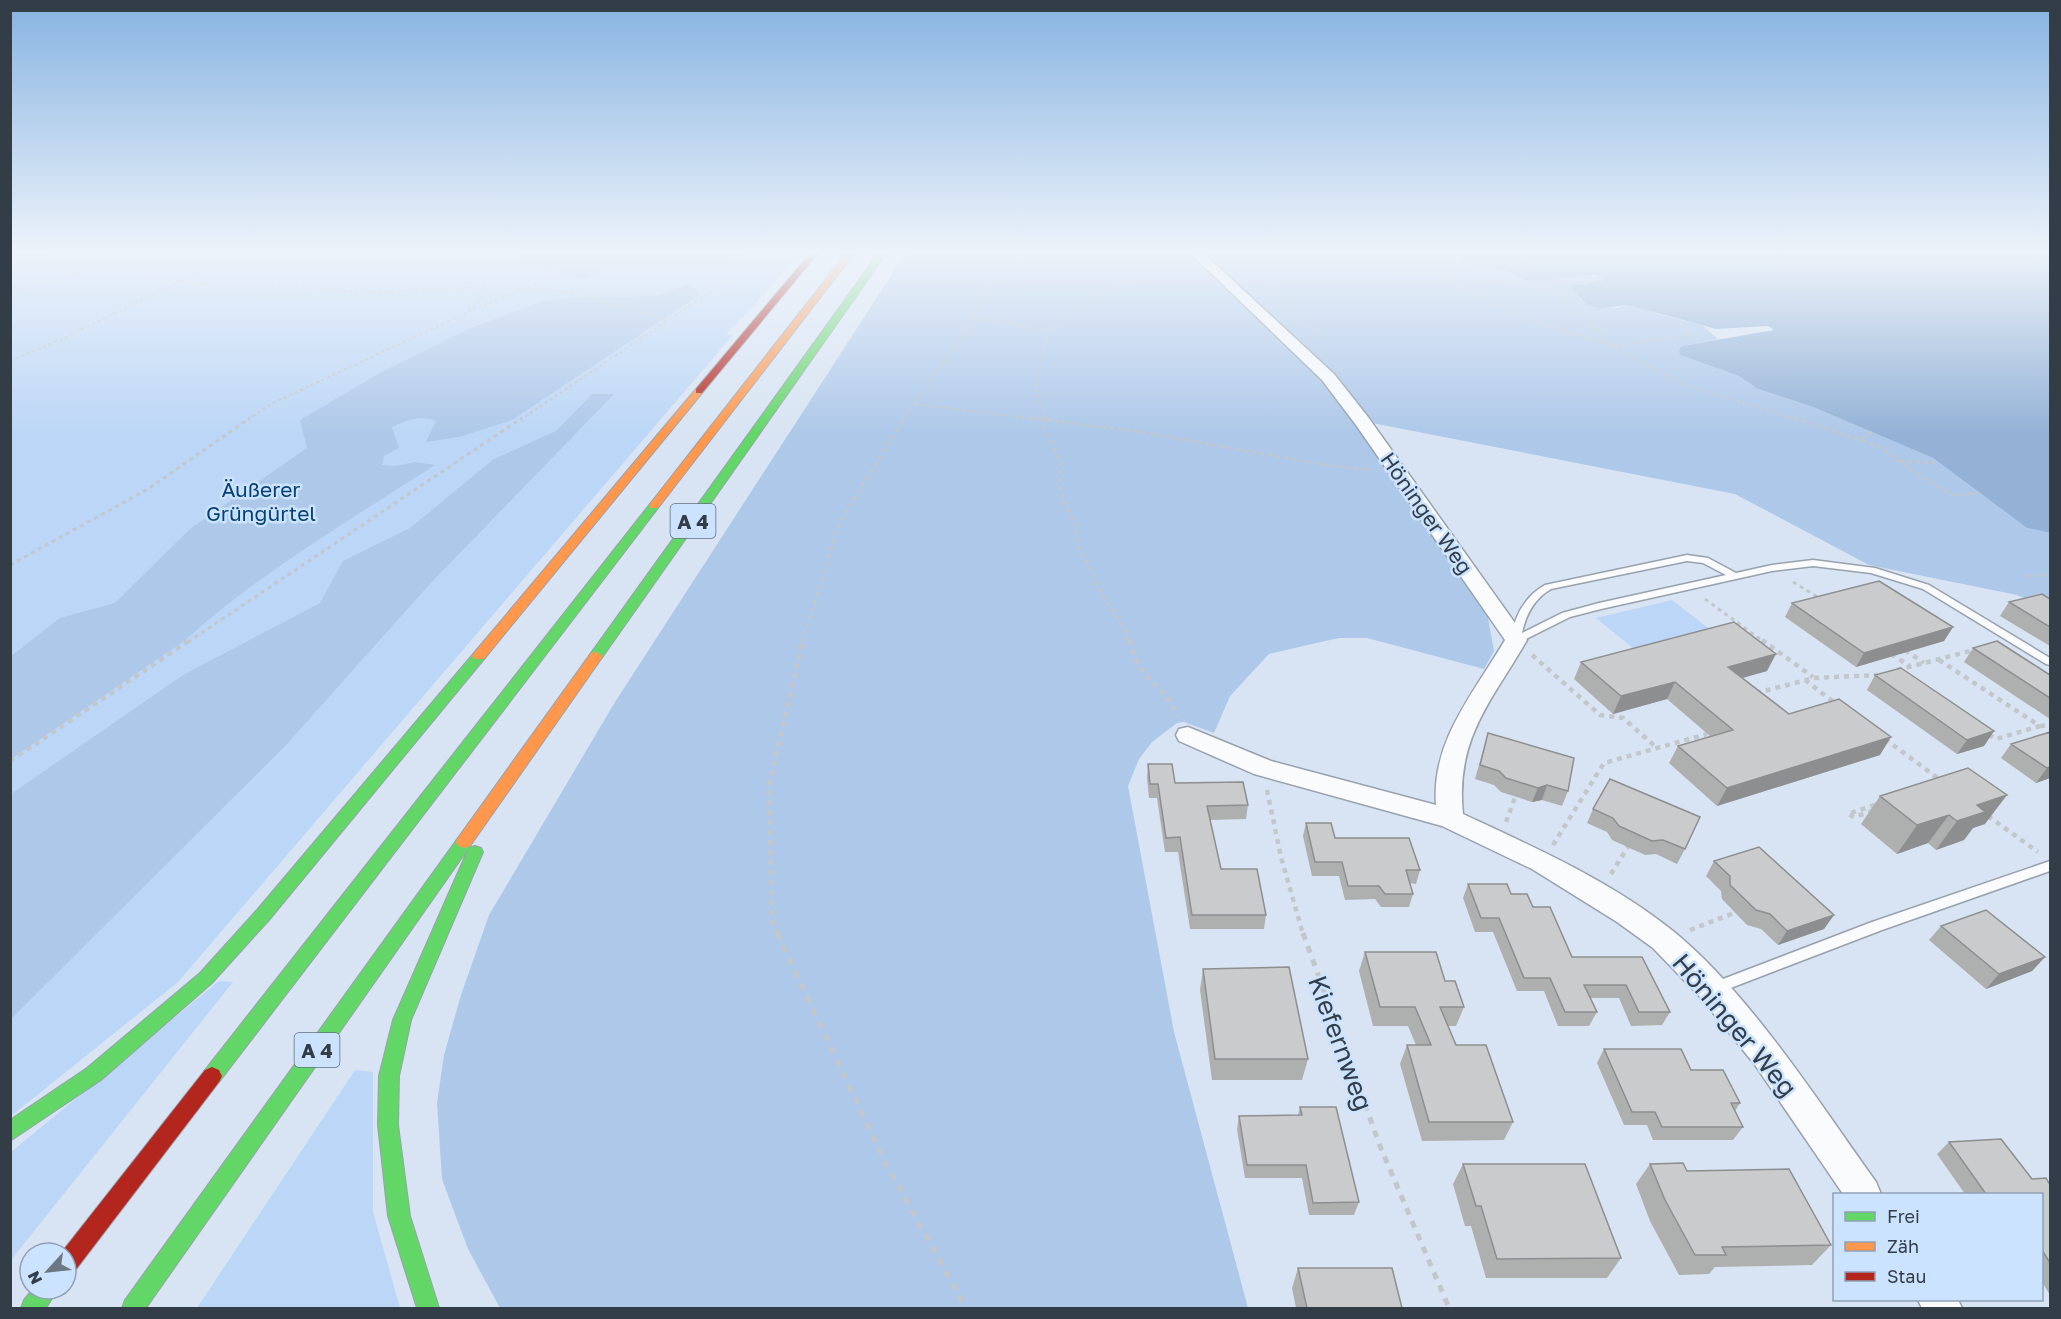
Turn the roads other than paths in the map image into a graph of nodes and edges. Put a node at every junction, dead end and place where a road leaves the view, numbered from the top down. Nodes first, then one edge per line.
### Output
1 (765, 313) edge
2 (765, 313) edge
3 (804, 313) edge
4 (840, 313) edge
5 (1259, 313) edge
6 (730, 375) dead end
7 (713, 406) dead end
8 (673, 480) junction
9 (1735, 576) junction
10 (1516, 640) junction
11 (2050, 662) edge
12 (1188, 735) road end
13 (501, 792) junction
14 (1450, 819) junction
15 (2047, 861) edge
16 (1712, 989) junction
17 (10, 1132) edge
18 (1863, 1193) edge
19 (78, 1249) edge
20 (133, 1308) edge
21 (428, 1308) edge

1 - 6 highway
2 - 17 highway
3 - 8 highway, A 4
4 - 13 highway, A 4
5 - 10 street, Höninger Weg
7 - 8 highway
8 - 19 highway, A 4
9 - 10 lane
9 - 10 lane
9 - 11 lane
10 - 14 street
12 - 14 street, Höninger Weg
13 - 20 highway, A 4
13 - 21 highway
14 - 16 street, Höninger Weg
15 - 16 lane
16 - 18 street, Höninger Weg

